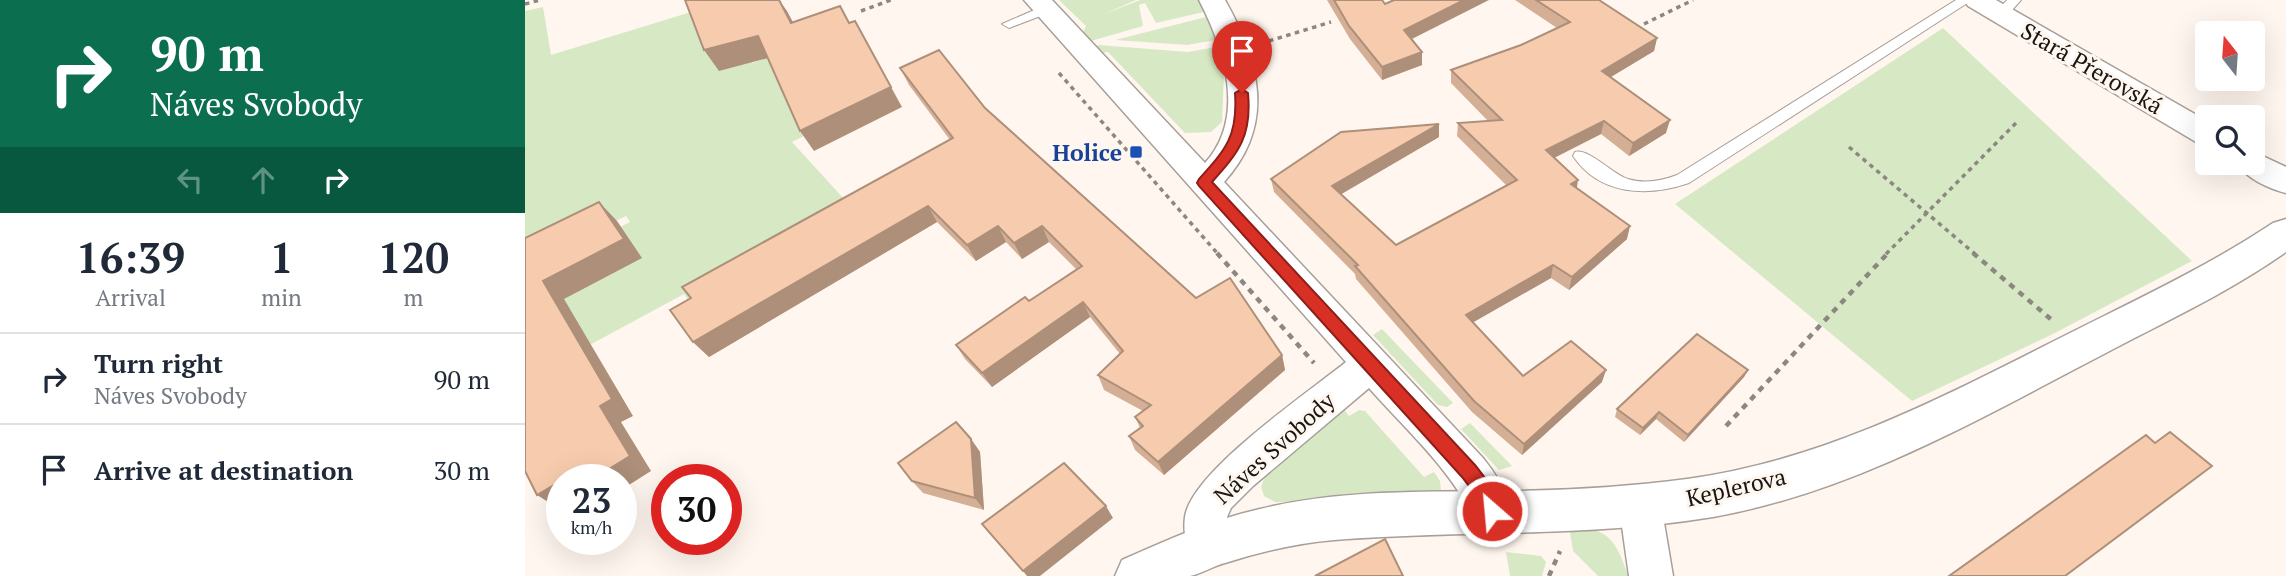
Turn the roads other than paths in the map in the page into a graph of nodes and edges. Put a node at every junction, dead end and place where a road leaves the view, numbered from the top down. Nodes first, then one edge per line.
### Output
1 (1212, 0) edge
2 (1965, 0) edge
3 (1042, 5) edge
4 (1997, 5) edge
5 (1009, 24) dead end
6 (2195, 128) edge
7 (1581, 156) dead end
8 (2265, 170) edge
9 (2286, 182) edge
10 (1204, 183) junction
11 (2286, 233) edge
12 (1370, 365) junction
13 (1640, 506) junction
14 (1492, 511) junction
15 (1207, 544) junction
16 (1139, 576) edge
17 (1651, 576) edge

1 - 10 street
2 - 7 lane
3 - 5 lane
3 - 10 street
4 - 6 street, Stará Přerovská
8 - 9 street
10 - 12 street
11 - 13 main road, Keplerova
12 - 14 street
12 - 15 street, Náves Svobody
13 - 14 main road, Keplerova
13 - 17 street
14 - 15 main road, Keplerova
15 - 16 main road, Keplerova

